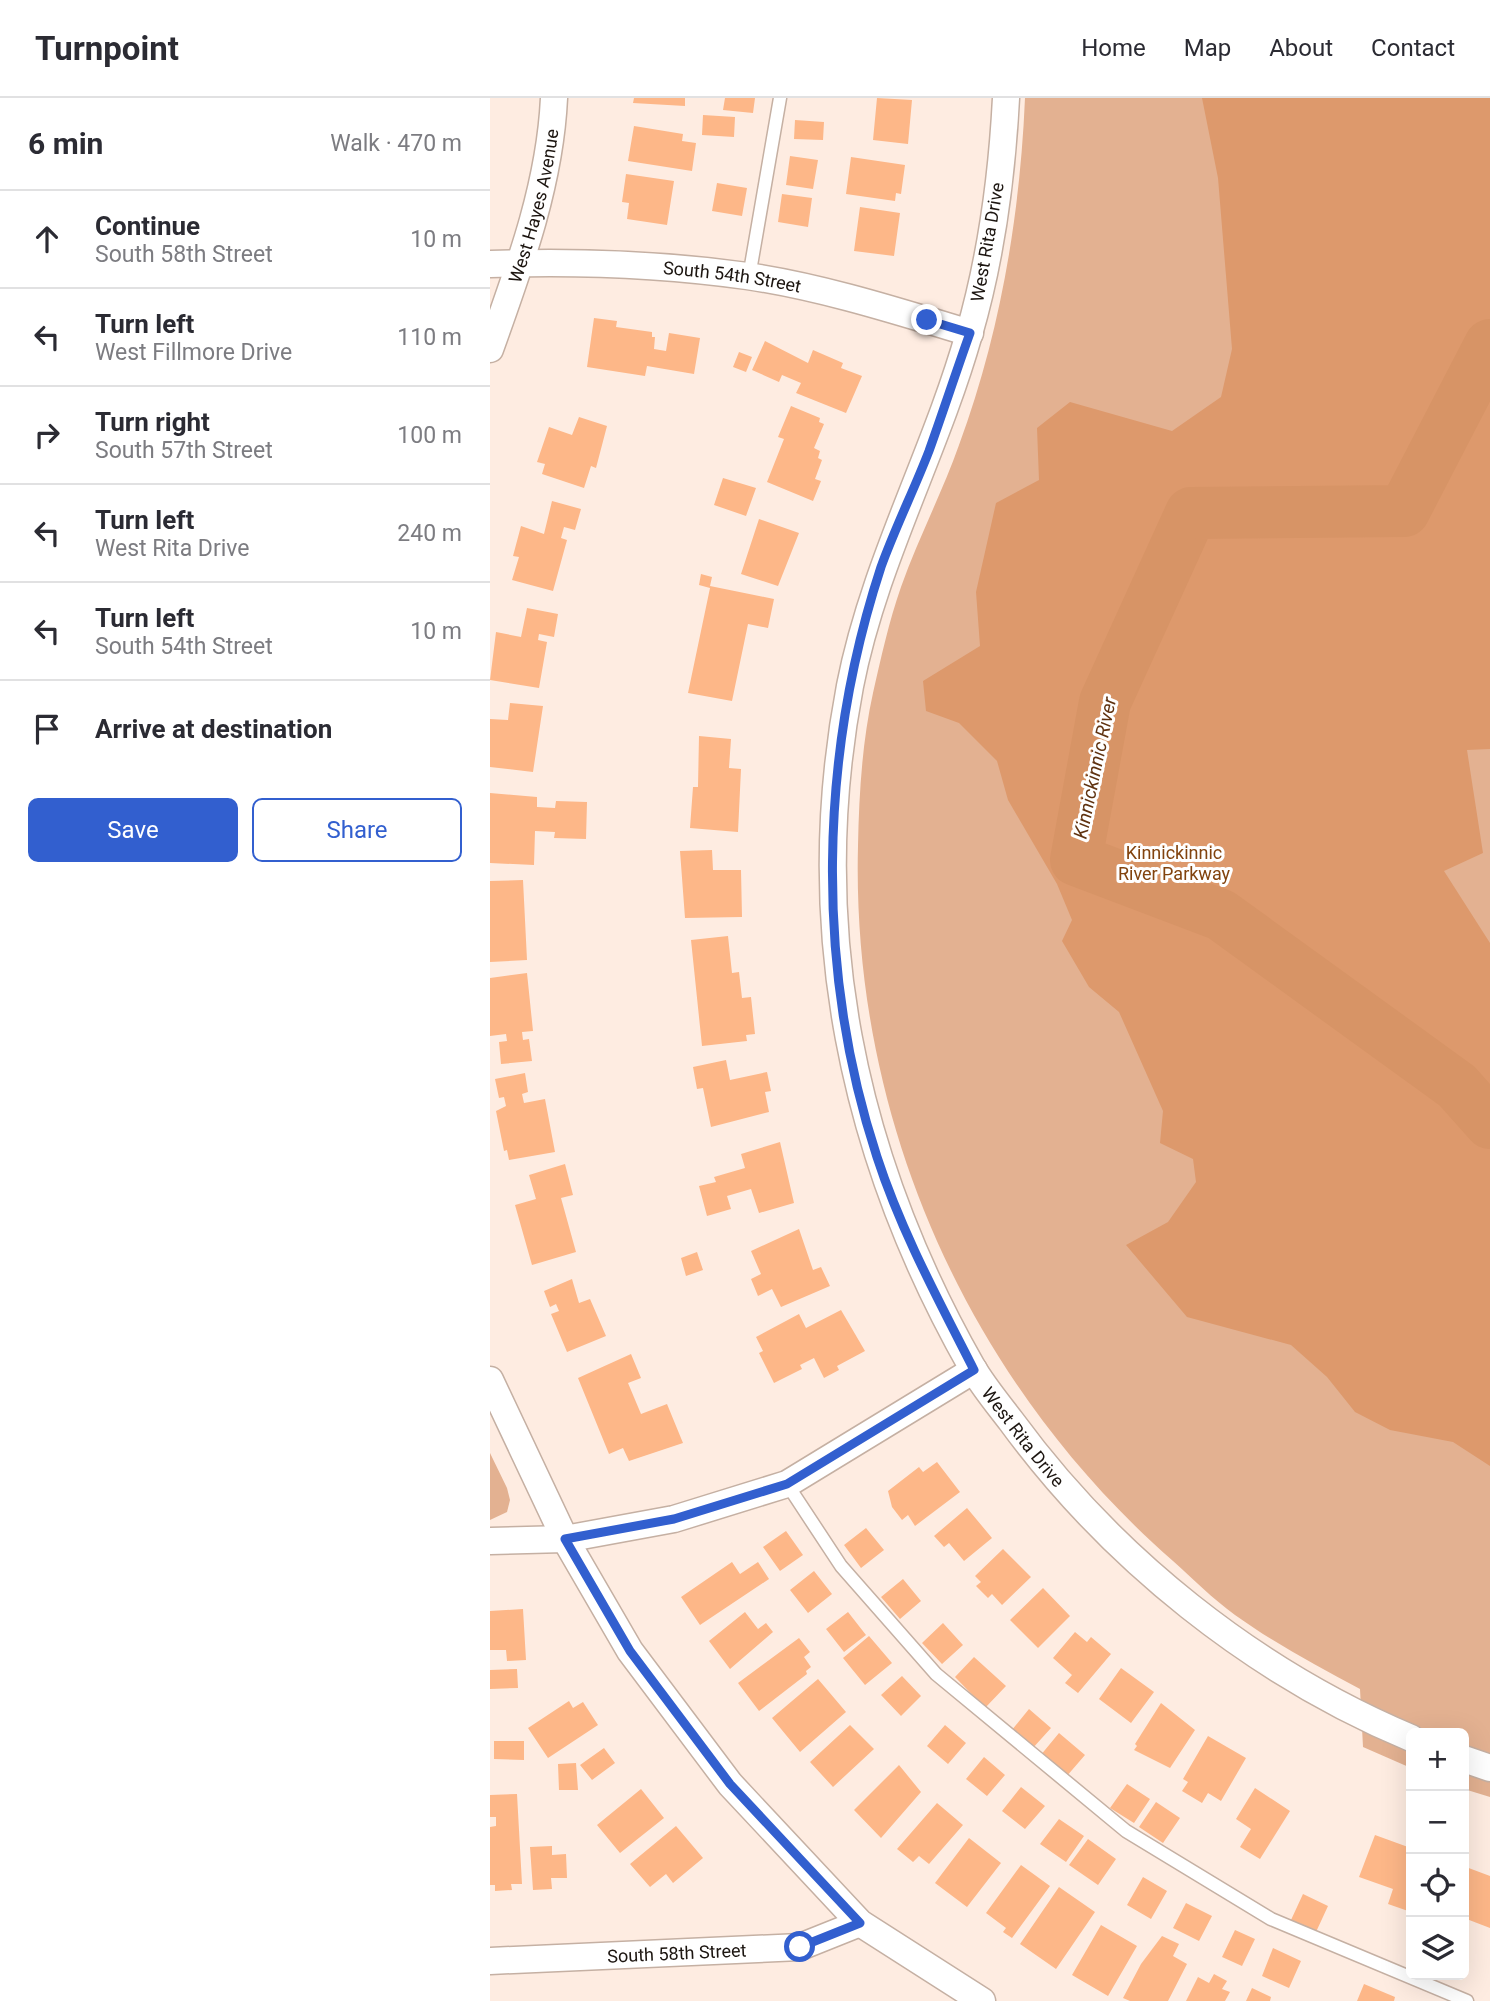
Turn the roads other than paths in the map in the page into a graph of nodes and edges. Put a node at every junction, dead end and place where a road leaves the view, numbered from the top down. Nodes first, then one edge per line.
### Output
1 (554, 98) edge
2 (780, 98) edge
3 (1006, 98) edge
4 (521, 263) junction
5 (490, 264) edge
6 (749, 277) junction
7 (970, 333) junction
8 (490, 349) edge
9 (974, 1370) junction
10 (490, 1380) edge
11 (787, 1484) junction
12 (565, 1539) junction
13 (490, 1541) edge
14 (1406, 1736) edge
15 (1469, 1761) edge
16 (1490, 1768) edge
17 (860, 1923) junction
18 (490, 1961) edge
19 (982, 2001) edge
20 (1467, 2001) edge

1 - 4 street, West Hayes Avenue
2 - 6 lane
3 - 7 street, West Rita Drive
4 - 5 street, South 54th Street
4 - 6 street, South 54th Street
4 - 8 street, West Hayes Avenue
6 - 7 street, South 54th Street
7 - 9 street, West Rita Drive
9 - 11 street
9 - 14 street, West Rita Drive
10 - 12 street
11 - 12 street
11 - 20 lane
12 - 13 street
12 - 17 street
15 - 16 street
17 - 18 street, South 58th Street
17 - 19 street

